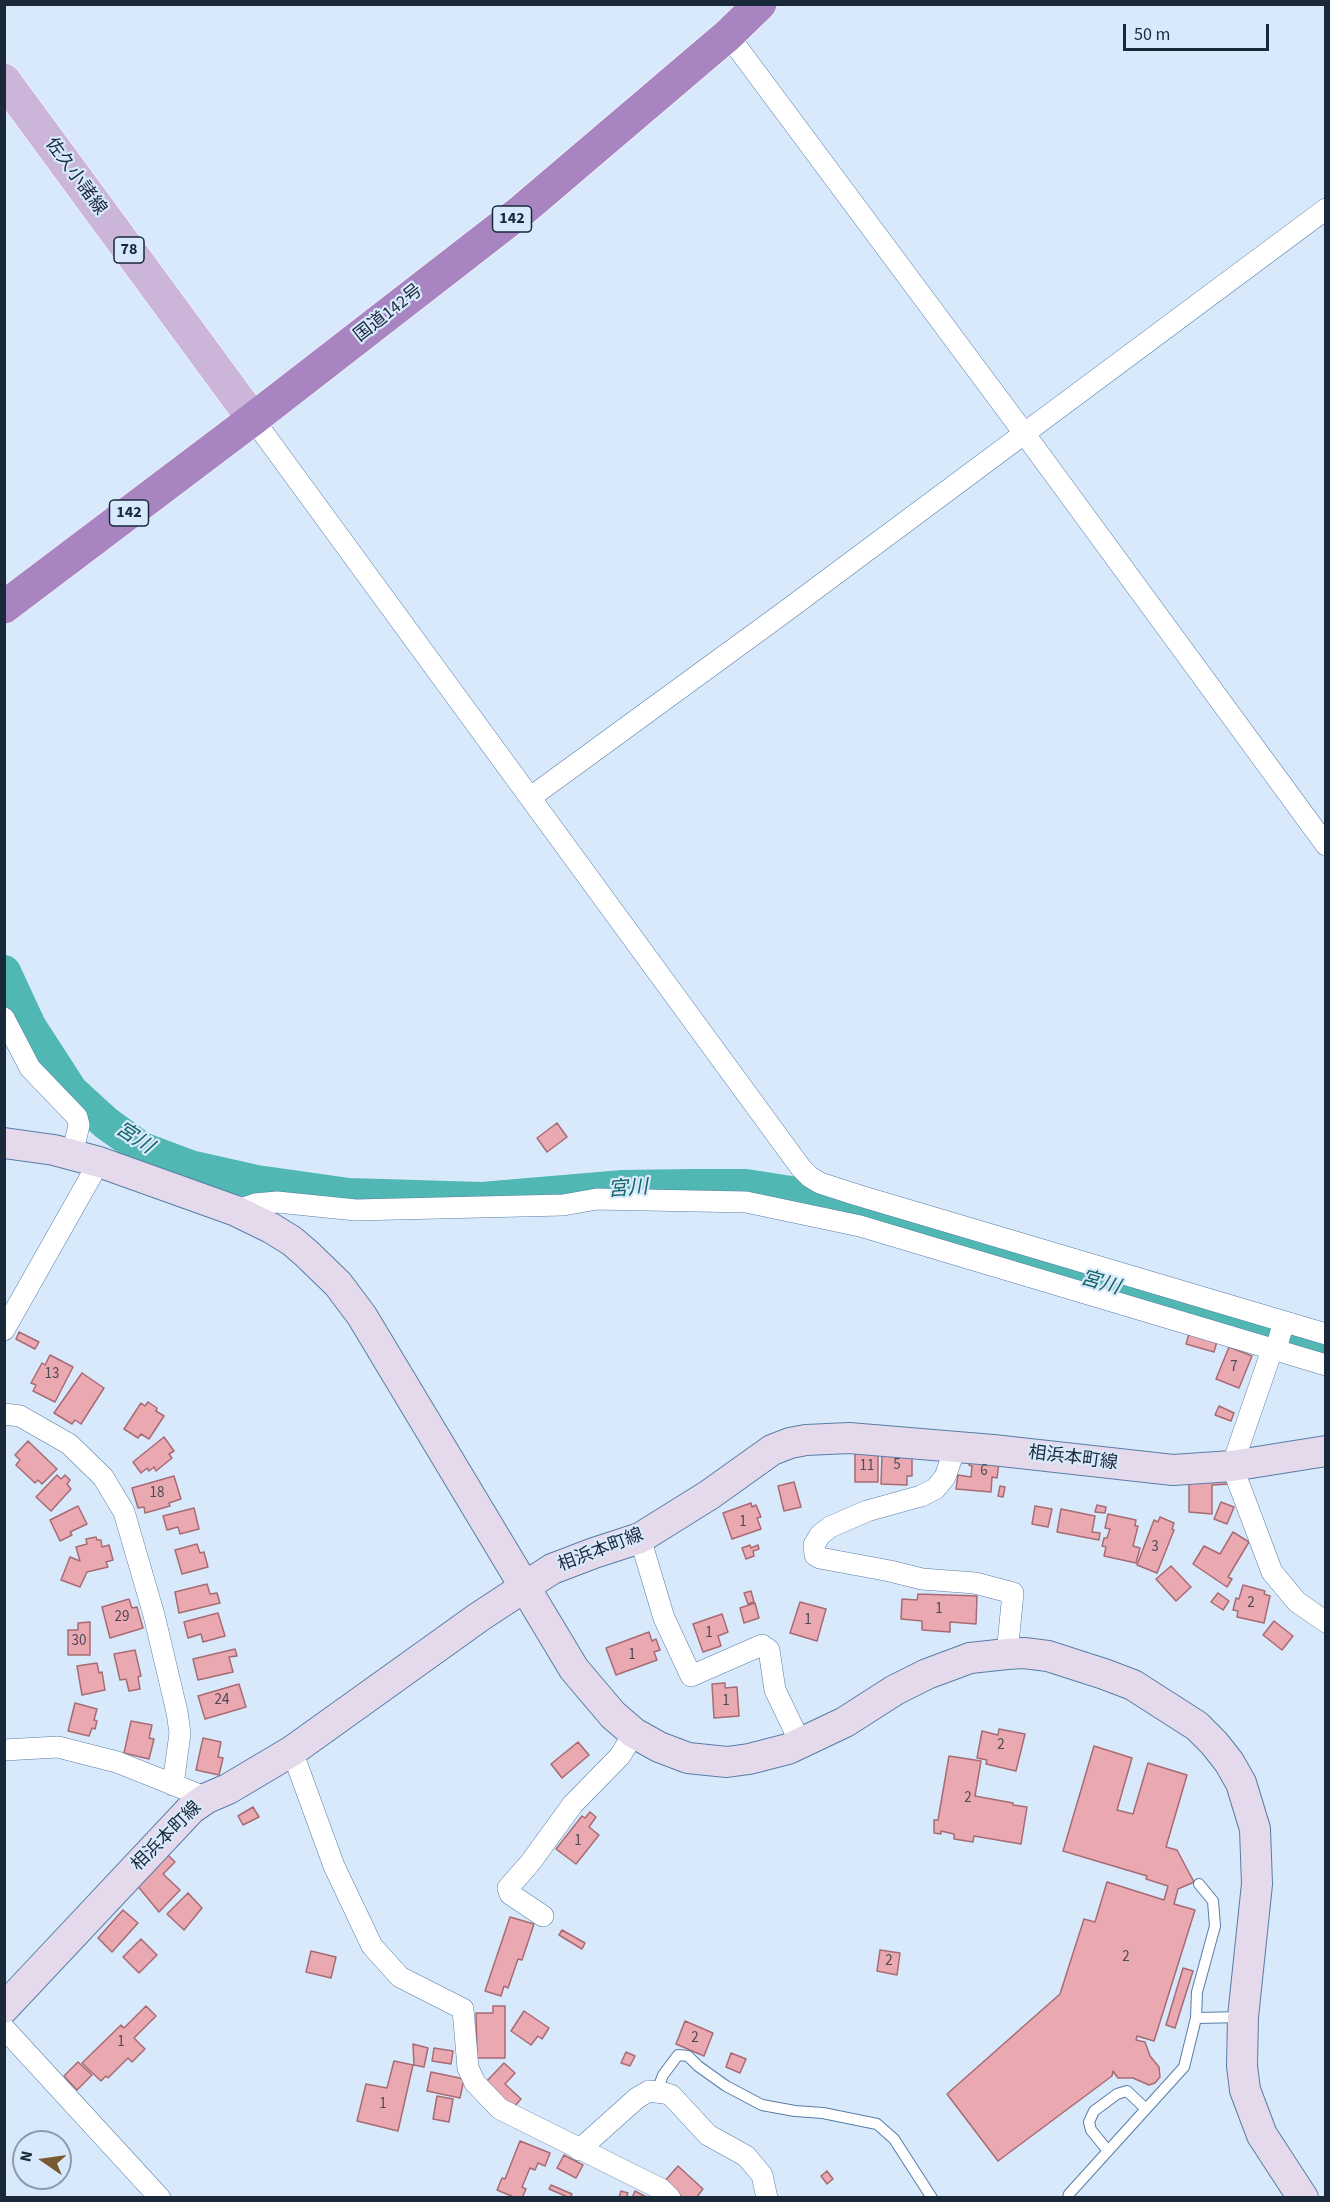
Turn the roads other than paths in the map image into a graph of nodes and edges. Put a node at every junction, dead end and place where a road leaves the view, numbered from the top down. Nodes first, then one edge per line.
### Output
1 (760, 4) edge
2 (728, 35) junction
3 (4, 80) edge
4 (1326, 209) edge
5 (253, 419) junction
6 (1024, 433) junction
7 (4, 608) edge
8 (531, 797) junction
9 (1326, 845) edge
10 (4, 1018) edge
11 (4, 1143) edge
12 (86, 1159) junction
13 (236, 1211) junction
14 (4, 1330) edge
15 (1326, 1334) edge
16 (1279, 1336) junction
17 (1326, 1365) edge
18 (4, 1414) edge
19 (952, 1446) junction
20 (1326, 1451) edge
21 (1232, 1466) junction
22 (640, 1538) junction
23 (526, 1588) junction
24 (1326, 1622) edge
25 (1007, 1654) junction
26 (634, 1733) junction
27 (801, 1744) junction
28 (4, 1750) edge
29 (292, 1751) junction
30 (173, 1785) junction
31 (207, 1798) junction
32 (1199, 1884) dead end
33 (543, 1916) dead end
34 (4, 2008) edge
35 (1242, 2017) junction
36 (1196, 2018) junction
37 (4, 2028) edge
38 (657, 2091) junction
39 (1146, 2109) junction
40 (579, 2150) junction
41 (1108, 2151) junction
42 (160, 2198) edge
43 (670, 2198) edge
44 (767, 2198) edge
45 (932, 2198) edge
46 (1068, 2198) edge
47 (1303, 2198) edge

1 - 2 highway, 国道142号 / 142
2 - 5 highway, 国道142号 / 142
2 - 6 street
3 - 5 main road, 佐久小諸線 / 78
4 - 6 street
5 - 7 highway, 国道142号 / 142
5 - 8 street
6 - 8 street
6 - 9 street
8 - 16 street
10 - 12 street
11 - 12 street
12 - 13 street
12 - 14 street
13 - 16 street
13 - 23 street
15 - 16 street
16 - 17 street
16 - 21 street
18 - 30 street
19 - 21 street, 相浜本町線
19 - 22 street, 相浜本町線
19 - 25 street
20 - 21 street, 相浜本町線
21 - 24 street
22 - 23 street, 相浜本町線
22 - 27 street
23 - 26 street
23 - 29 street, 相浜本町線
25 - 27 street
25 - 35 street
26 - 27 street
26 - 33 street
28 - 30 street
29 - 31 street, 相浜本町線
29 - 40 street
30 - 31 street
31 - 34 street, 相浜本町線
32 - 36 lane
35 - 36 lane
35 - 47 street
36 - 39 lane
37 - 42 street
38 - 40 street
38 - 44 street
38 - 45 lane
39 - 41 lane
39 - 41 lane
40 - 43 street
41 - 46 lane

